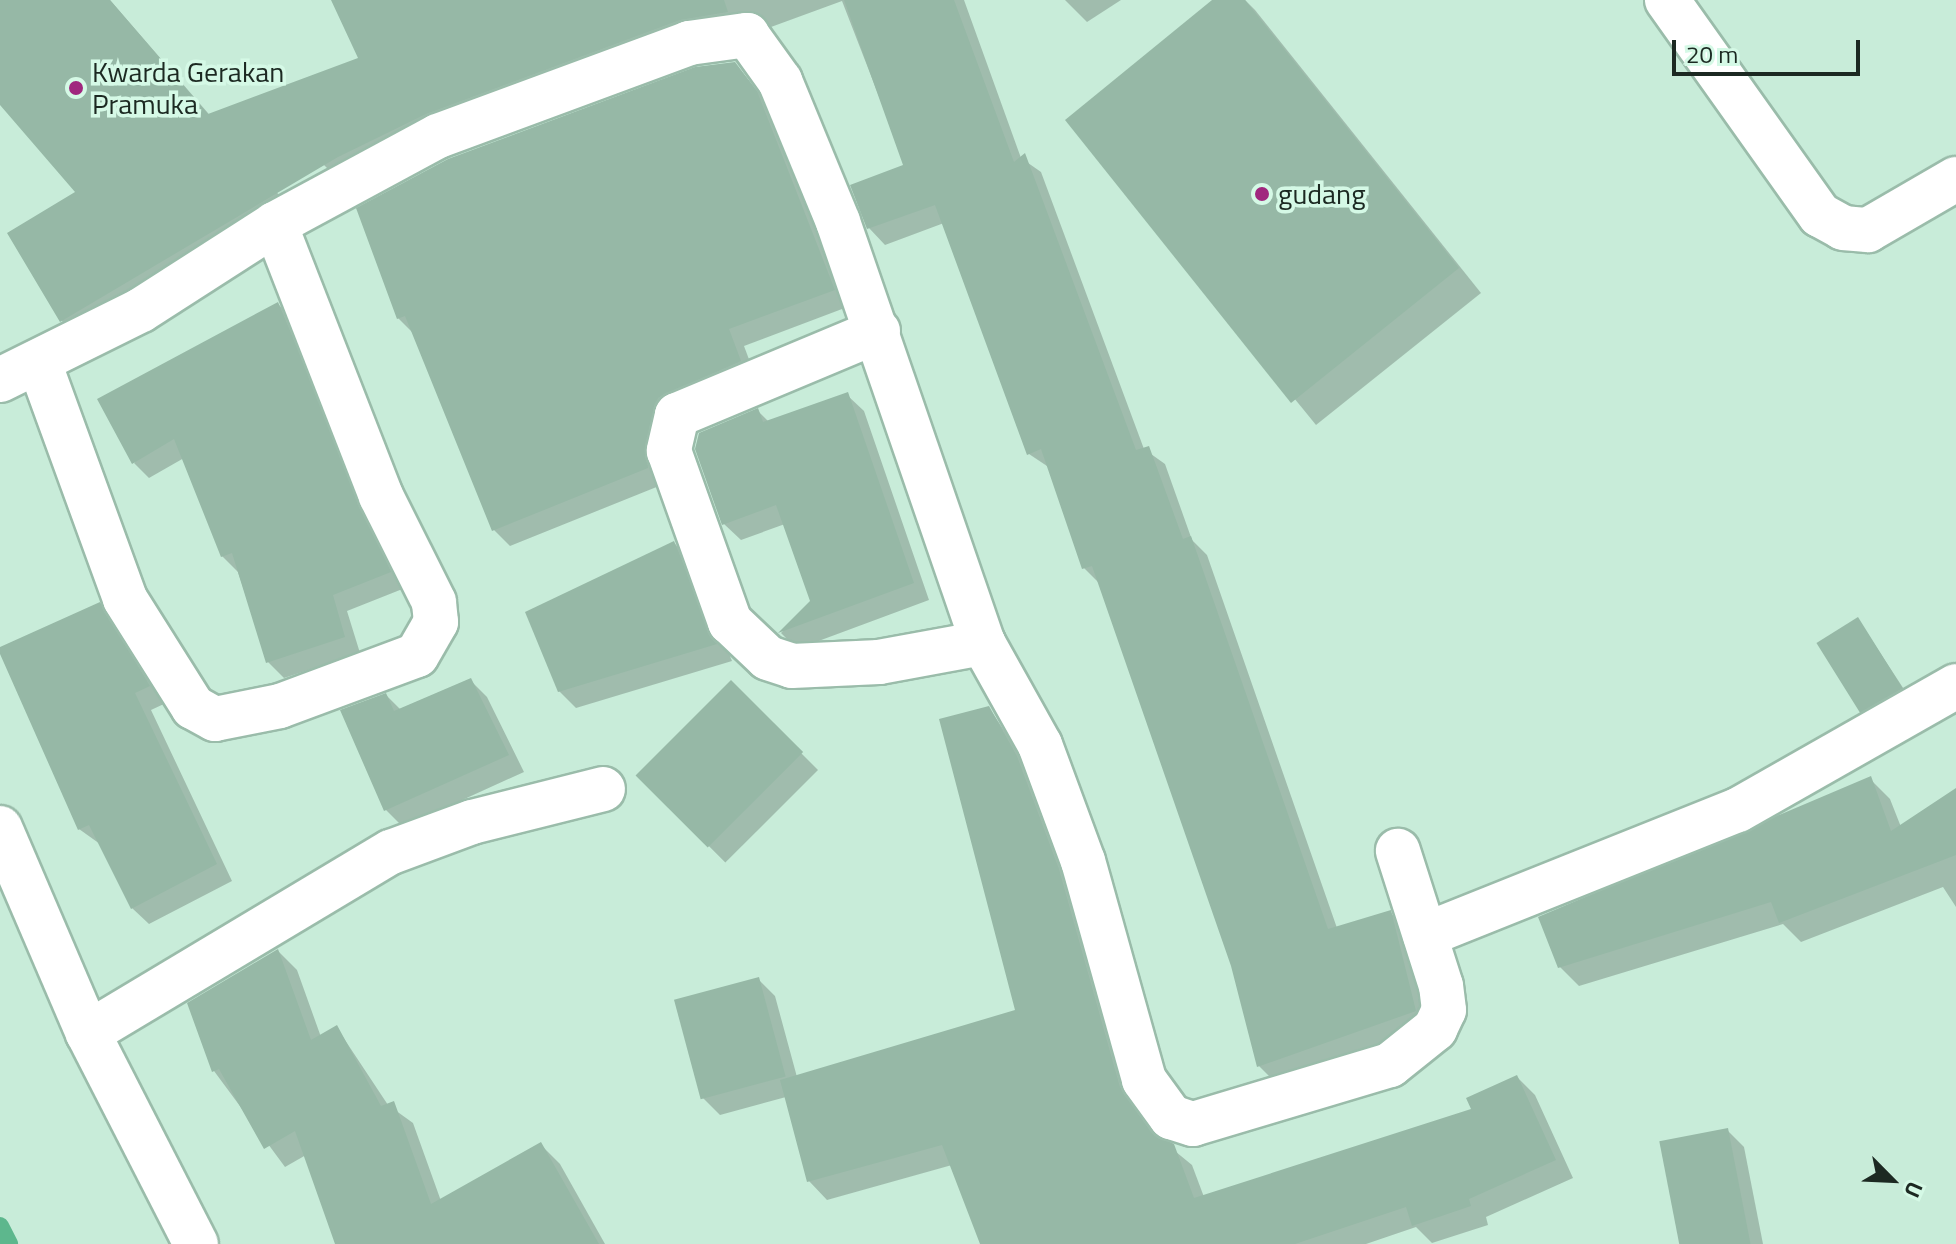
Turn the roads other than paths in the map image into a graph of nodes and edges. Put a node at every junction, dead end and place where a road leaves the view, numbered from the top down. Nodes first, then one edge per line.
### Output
1 (1667, 0) edge
2 (1956, 179) edge
3 (275, 224) junction
4 (878, 331) junction
5 (20, 372) edge
6 (983, 643) junction
7 (1956, 686) edge
8 (603, 789) dead end
9 (0, 828) edge
10 (1398, 851) dead end
11 (9, 877) edge
12 (1425, 935) junction
13 (88, 1033) junction
14 (196, 1244) edge

1 - 2 street
3 - 4 street
3 - 5 street
3 - 5 street
4 - 6 street
4 - 6 street
6 - 12 street
7 - 12 street
8 - 13 street
9 - 11 street
10 - 12 street
11 - 13 street
13 - 14 street

